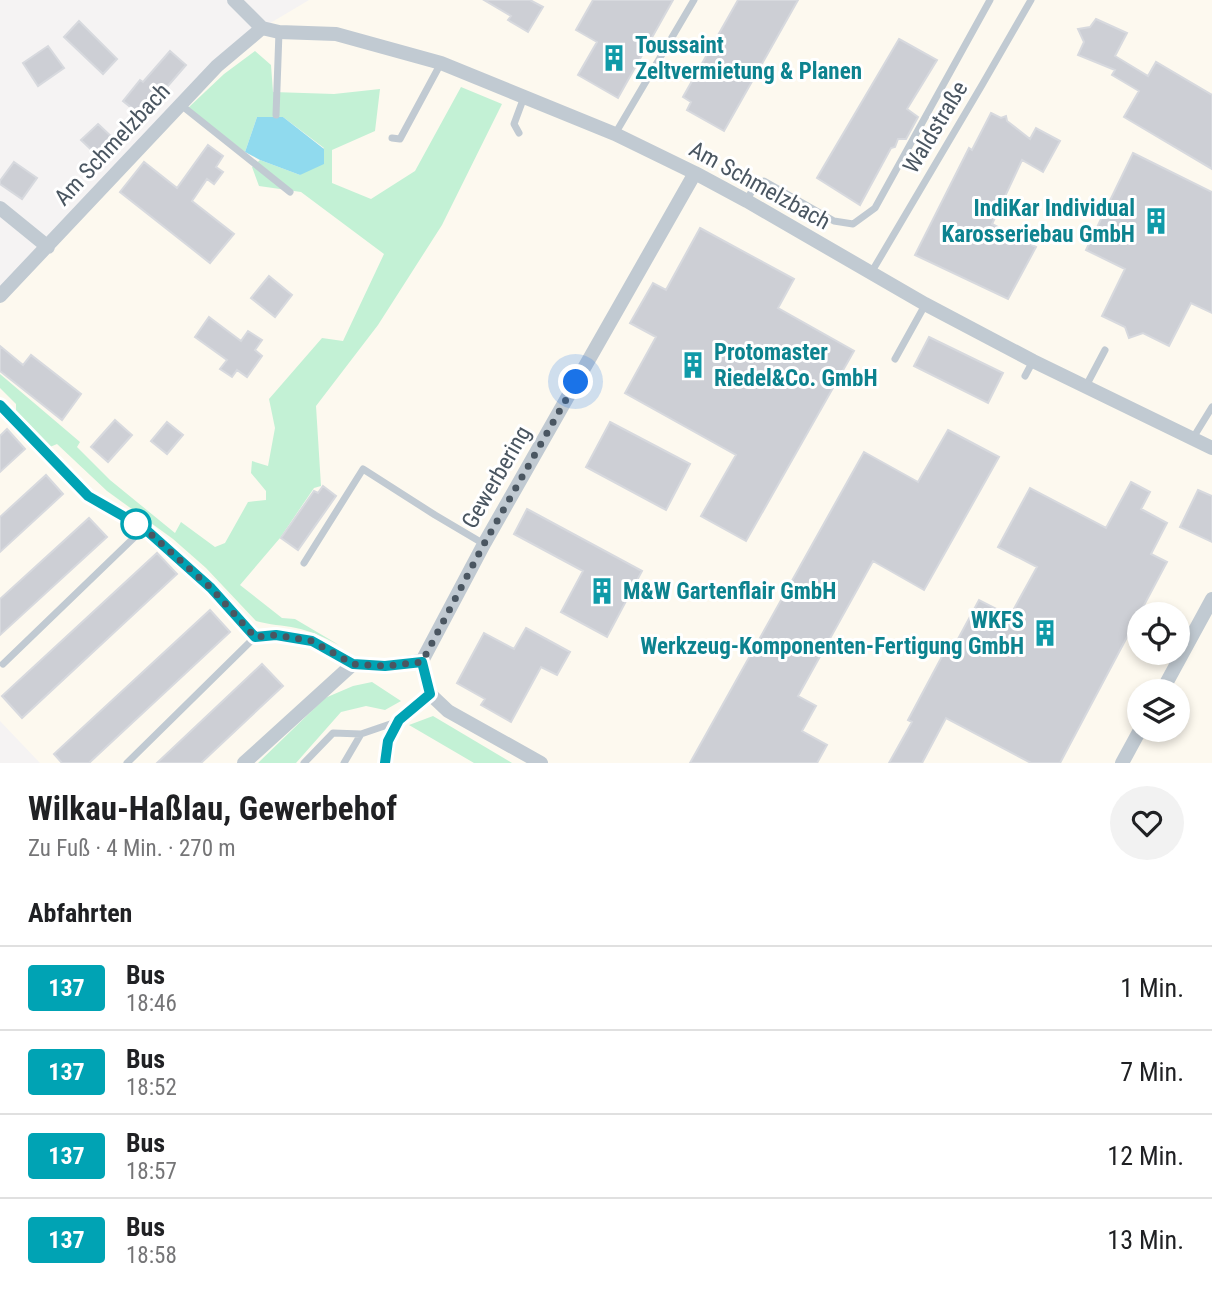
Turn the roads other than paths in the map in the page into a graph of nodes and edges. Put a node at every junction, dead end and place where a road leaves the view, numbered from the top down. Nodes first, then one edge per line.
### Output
1 (234, 0) edge
2 (694, 0) edge
3 (990, 0) edge
4 (1031, 0) edge
5 (262, 28) junction
6 (279, 32) junction
7 (441, 63) junction
8 (524, 97) junction
9 (180, 104) junction
10 (276, 115) dead end
11 (519, 133) dead end
12 (614, 134) junction
13 (392, 138) dead end
14 (695, 173) junction
15 (290, 192) dead end
16 (747, 201) junction
17 (0, 208) edge
18 (48, 247) junction
19 (870, 273) junction
20 (0, 296) edge
21 (925, 304) junction
22 (1105, 350) dead end
23 (895, 359) dead end
24 (1033, 361) junction
25 (1025, 376) dead end
26 (1086, 387) junction
27 (0, 406) edge
28 (1212, 407) edge
29 (1193, 439) junction
30 (1212, 448) edge
31 (144, 528) junction
32 (484, 544) junction
33 (304, 563) dead end
34 (1212, 599) edge
35 (255, 637) junction
36 (422, 662) junction
37 (4, 664) dead end
38 (353, 664) junction
39 (1169, 679) edge
40 (430, 694) junction
41 (399, 720) junction
42 (361, 734) junction
43 (1133, 742) edge
44 (127, 763) edge
45 (244, 763) edge
46 (304, 763) edge
47 (344, 763) edge
48 (385, 763) edge
49 (541, 763) edge
50 (1122, 763) edge

1 - 5 street
2 - 12 lane
3 - 16 lane
4 - 19 lane, Waldstraße
5 - 6 street, Am Schmelzbach
5 - 9 street, Am Schmelzbach
6 - 7 street, Am Schmelzbach
6 - 10 lane
7 - 8 street, Am Schmelzbach
7 - 13 lane
8 - 11 lane
8 - 12 street, Am Schmelzbach
9 - 15 lane
9 - 18 street, Am Schmelzbach
12 - 14 street, Am Schmelzbach
14 - 16 street, Am Schmelzbach
14 - 32 street, Gewerbering
16 - 19 street, Am Schmelzbach
17 - 18 street
18 - 20 street, Am Schmelzbach
19 - 21 street, Am Schmelzbach
21 - 23 lane
21 - 24 street, Am Schmelzbach
22 - 26 lane
24 - 25 lane
24 - 26 street, Am Schmelzbach
26 - 29 street, Am Schmelzbach
27 - 31 street
28 - 29 lane
29 - 30 street, Am Schmelzbach
31 - 35 street
31 - 37 lane
32 - 33 lane
32 - 36 street, Gewerbering
34 - 39 street
35 - 38 street
35 - 44 lane
36 - 38 street
36 - 40 street
38 - 45 street
40 - 41 lane
40 - 49 street
41 - 42 lane
41 - 48 lane
42 - 46 lane
42 - 47 lane
43 - 50 street

